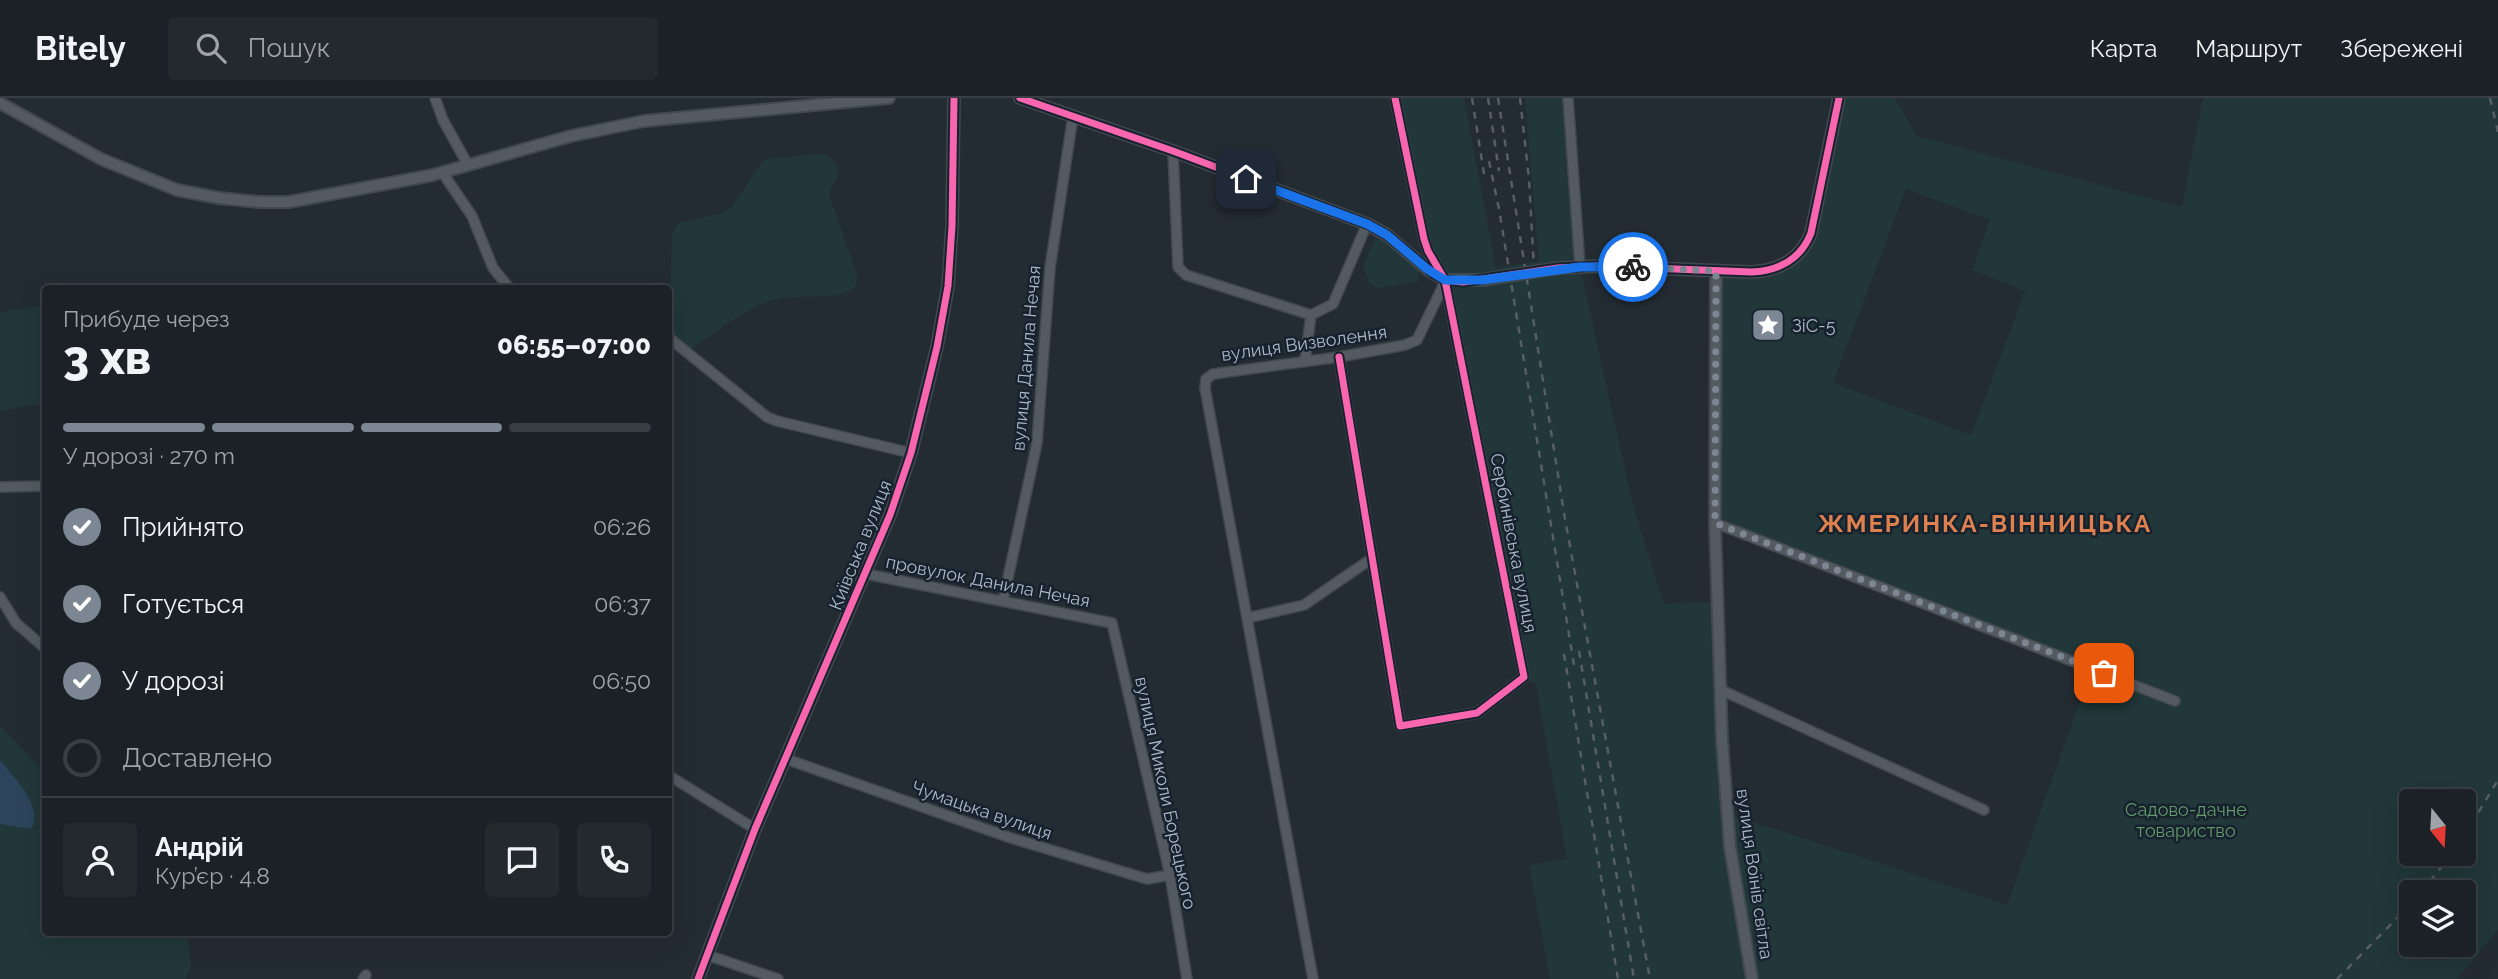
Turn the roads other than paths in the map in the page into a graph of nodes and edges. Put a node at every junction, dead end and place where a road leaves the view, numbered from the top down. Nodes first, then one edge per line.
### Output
1 (435, 98) edge
2 (889, 98) edge
3 (954, 98) edge
4 (1020, 98) edge
5 (1568, 98) edge
6 (1839, 98) edge
7 (1392, 99) edge
8 (3, 102) edge
9 (1073, 116) junction
10 (1173, 152) junction
11 (468, 165) junction
12 (442, 173) junction
13 (1367, 224) junction
14 (1580, 267) junction
15 (1716, 271) junction
16 (1445, 280) junction
17 (502, 285) edge
18 (1311, 315) junction
19 (672, 340) edge
20 (1339, 357) junction
21 (1305, 361) junction
22 (911, 453) junction
23 (42, 486) edge
24 (0, 487) edge
25 (1715, 523) junction
26 (1371, 559) junction
27 (866, 574) junction
28 (0, 597) edge
29 (1003, 601) junction
30 (1247, 618) junction
31 (1105, 620) joint
32 (42, 645) edge
33 (1721, 690) junction
34 (2175, 701) dead end
35 (786, 758) junction
36 (672, 777) edge
37 (1984, 810) dead end
38 (755, 829) junction
39 (1170, 875) junction
40 (707, 955) junction
41 (698, 979) edge
42 (778, 979) edge
43 (1187, 979) edge
44 (1313, 979) edge
45 (1752, 979) edge

1 - 11 street
2 - 11 street
3 - 22 street, Київська вулиця
4 - 9 street
5 - 14 street
6 - 15 street
7 - 16 street
8 - 12 street
9 - 10 street
9 - 29 street, вулиця Данила Нечая
10 - 13 street
10 - 18 street
11 - 12 street
12 - 17 street
13 - 16 street
13 - 18 street
14 - 15 street
14 - 16 street, bridge
15 - 25 street, вулиця Воїнів світла
16 - 20 street, вулиця Визволення
16 - 26 street, Сербинівська вулиця
18 - 21 street
19 - 22 street
20 - 21 street, вулиця Визволення
20 - 26 street
21 - 30 street, вулиця Визволення
22 - 27 street, Київська вулиця
23 - 24 street
25 - 33 street, вулиця Воїнів світла
25 - 34 street
26 - 30 street
27 - 29 street, провулок Данила Нечая
27 - 35 street, Київська вулиця
28 - 32 street
29 - 31 street, провулок Данила Нечая
30 - 44 street, вулиця Визволення
31 - 39 street, вулиця Миколи Борецького
33 - 37 street
33 - 45 street, вулиця Воїнів світла
35 - 38 street, Київська вулиця
35 - 39 street, Чумацька вулиця
36 - 38 street
38 - 40 street, Київська вулиця
39 - 43 street, вулиця Миколи Борецького
40 - 41 street, Київська вулиця
40 - 42 street

